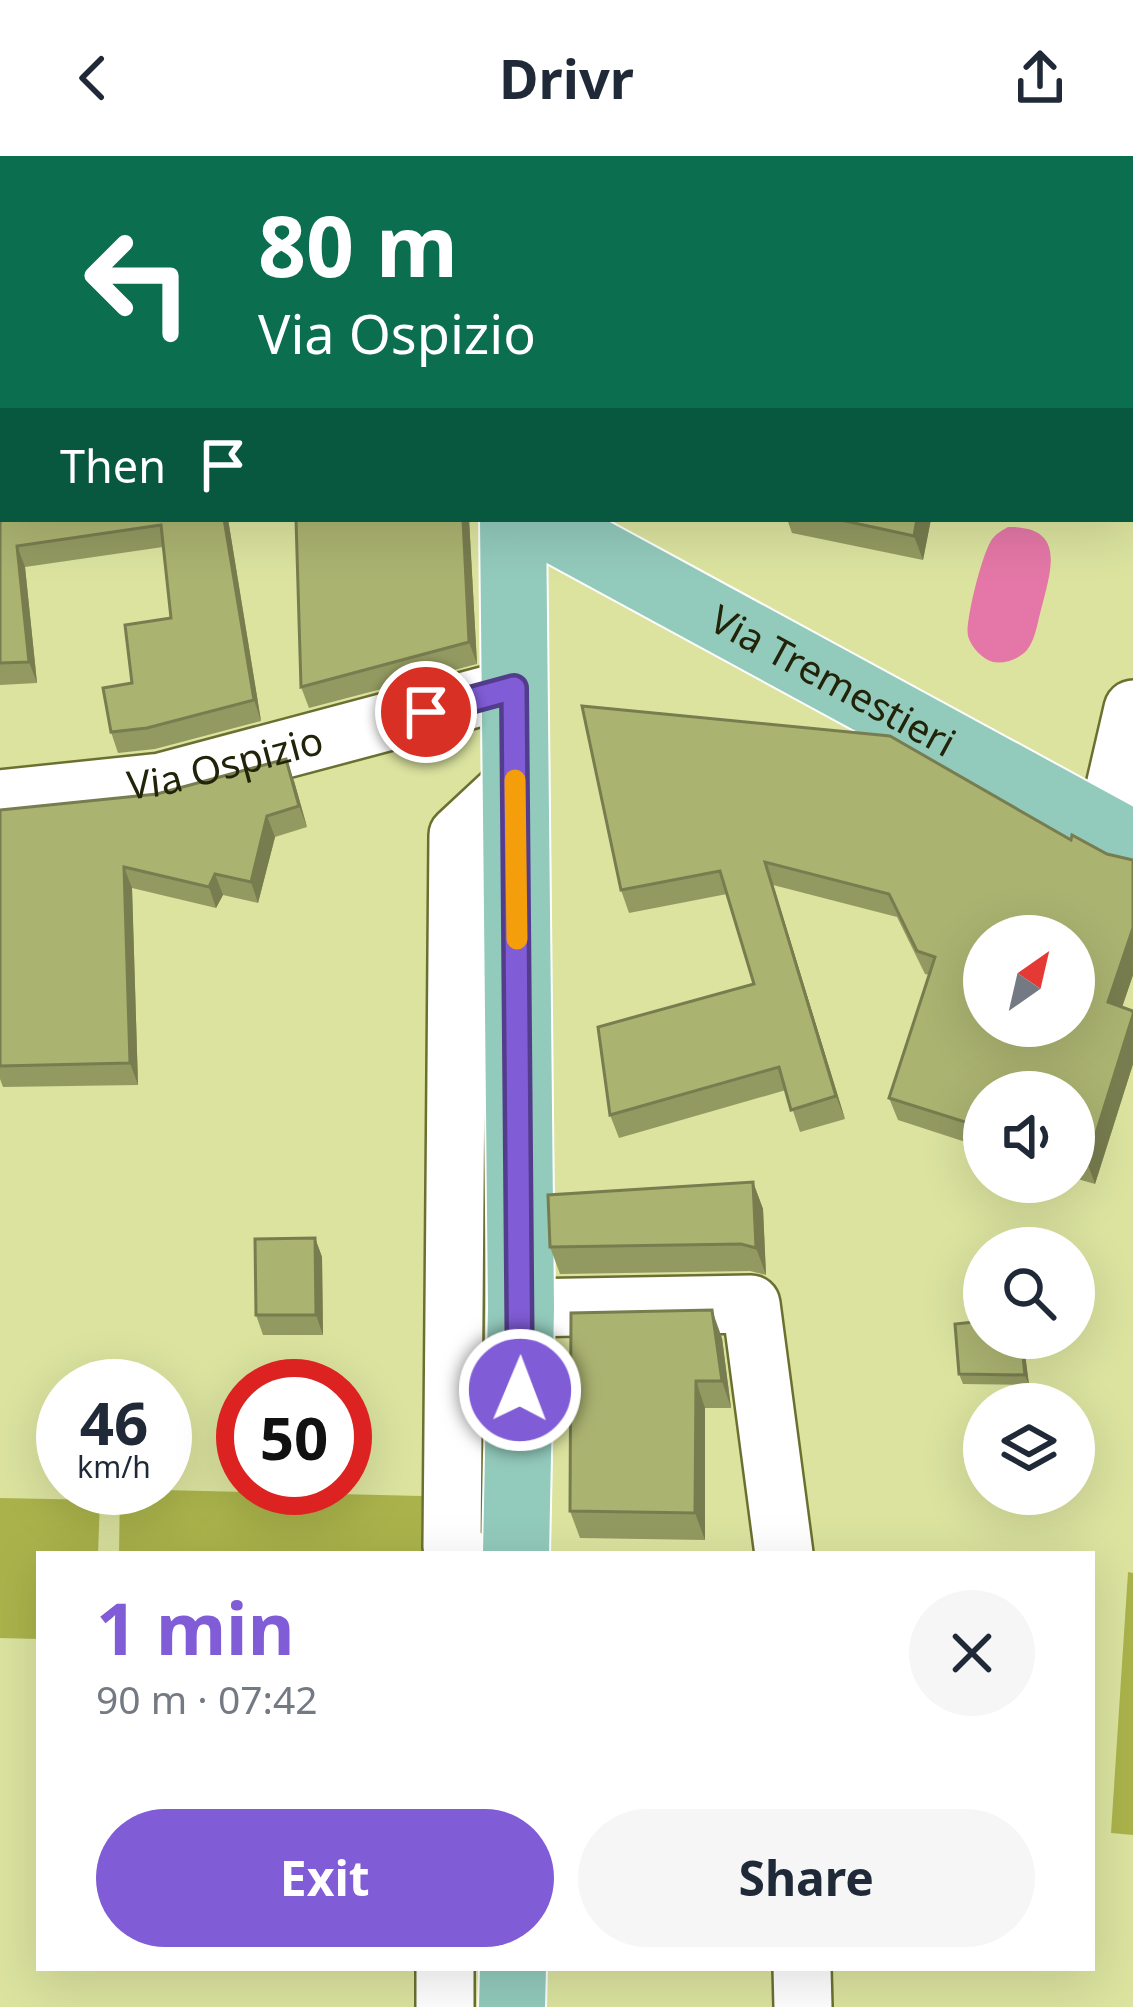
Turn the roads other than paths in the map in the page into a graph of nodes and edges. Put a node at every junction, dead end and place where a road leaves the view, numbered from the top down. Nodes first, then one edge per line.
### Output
1 (513, 522) edge
2 (541, 522) edge
3 (514, 688) junction
4 (1133, 709) edge
5 (0, 799) edge
6 (1119, 837) edge
7 (487, 1012) junction
8 (521, 1308) junction
9 (455, 1551) edge
10 (516, 1551) edge
11 (784, 1551) edge
12 (445, 1971) edge
13 (513, 1971) edge
14 (802, 1971) edge
15 (445, 2007) edge
16 (512, 2007) edge
17 (803, 2007) edge

1 - 3 main road
2 - 6 main road, Via Tremestieri
3 - 5 street, Via Ospizio
3 - 7 main road
4 - 6 street
7 - 8 main road
7 - 9 street
8 - 10 main road
8 - 11 street
12 - 15 street
13 - 16 main road
14 - 17 street

